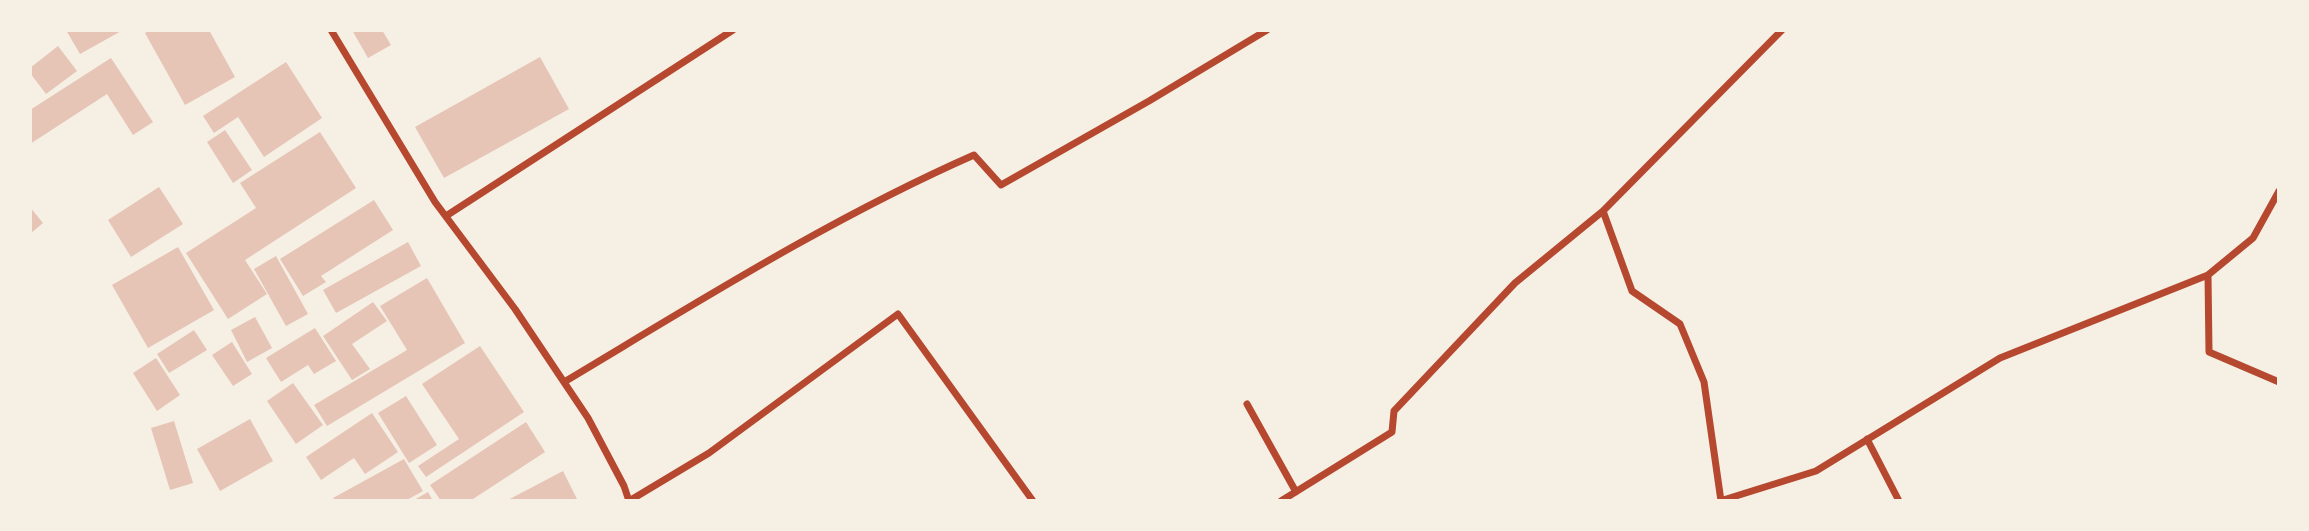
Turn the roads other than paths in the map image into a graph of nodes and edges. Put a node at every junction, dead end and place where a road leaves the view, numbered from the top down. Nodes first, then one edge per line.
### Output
1 (331, 30) edge
2 (733, 30) edge
3 (1266, 30) edge
4 (1782, 30) edge
5 (2279, 191) edge
6 (1603, 211) junction
7 (446, 216) junction
8 (2208, 275) junction
9 (564, 382) junction
10 (2279, 382) edge
11 (1247, 404) dead end
12 (1867, 439) junction
13 (1296, 492) junction
14 (629, 501) edge
15 (1033, 501) edge
16 (1281, 501) edge
17 (1720, 501) edge
18 (1899, 501) edge

1 - 7 street
2 - 7 street
3 - 9 street
4 - 6 street
5 - 8 street
6 - 13 street
6 - 17 street
7 - 9 street
8 - 10 street
8 - 12 street
9 - 14 street
11 - 13 street
12 - 17 street
12 - 18 street
13 - 16 street
14 - 15 street

